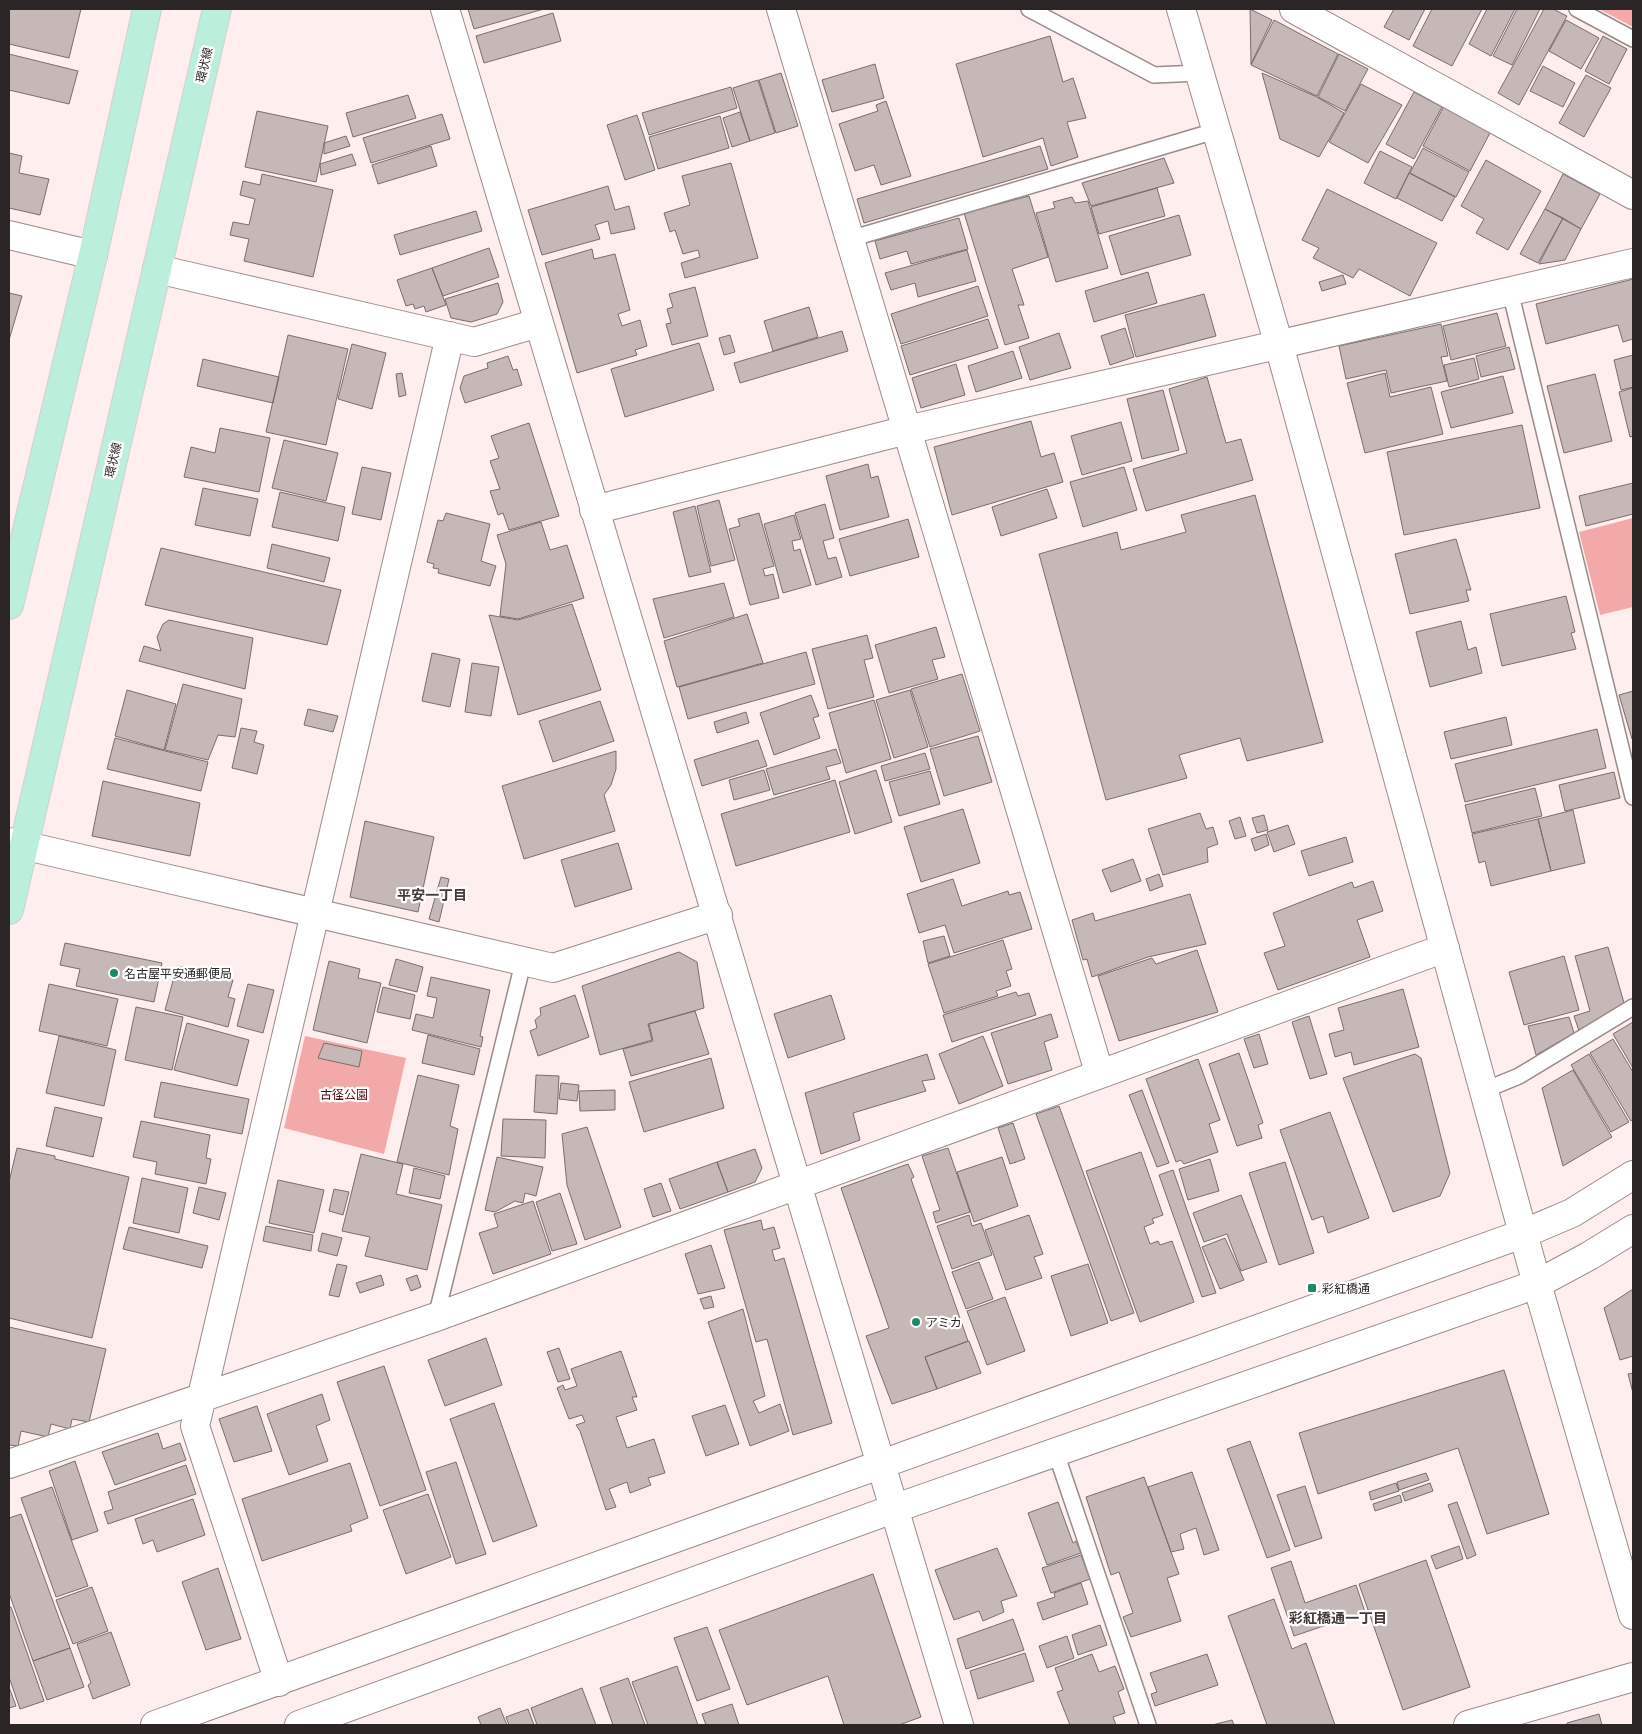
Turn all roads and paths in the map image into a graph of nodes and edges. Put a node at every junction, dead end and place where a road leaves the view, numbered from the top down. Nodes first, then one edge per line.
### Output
1 (148, 9) edge
2 (217, 9) edge
3 (445, 9) edge
4 (781, 9) edge
5 (1029, 9) edge
6 (1181, 9) edge
7 (1294, 9) edge
8 (1577, 9) edge
9 (1633, 39) edge
10 (1199, 73) junction
11 (1215, 130) junction
12 (1633, 195) edge
13 (9, 235) edge
14 (850, 239) junction
15 (92, 255) junction
16 (1633, 263) edge
17 (157, 269) junction
18 (1510, 291) junction
19 (538, 323) junction
20 (450, 336) junction
21 (1279, 345) junction
22 (907, 430) junction
23 (594, 510) junction
24 (9, 606) edge
25 (1633, 797) edge
26 (16, 844) edge
27 (9, 910) edge
28 (315, 914) junction
29 (718, 915) junction
30 (1445, 948) junction
31 (524, 963) junction
32 (1633, 1007) edge
33 (1099, 1072) junction
34 (1484, 1090) junction
35 (1633, 1175) edge
36 (797, 1184) junction
37 (1633, 1229) edge
38 (1525, 1233) junction
39 (1537, 1284) junction
40 (436, 1317) junction
41 (200, 1398) junction
42 (1056, 1453) junction
43 (9, 1464) edge
44 (880, 1465) junction
45 (894, 1509) junction
46 (1633, 1615) edge
47 (1633, 1677) edge
48 (279, 1682) junction
49 (155, 1725) edge
50 (299, 1725) edge
51 (959, 1725) edge
52 (1148, 1725) edge
53 (1468, 1725) edge

1 - 15 main road
2 - 17 main road, 環状線
3 - 19 street
4 - 14 street
5 - 10 lane
6 - 10 street
7 - 12 street
8 - 9 lane
10 - 11 street
11 - 14 lane
11 - 21 street
13 - 15 street
14 - 22 street
15 - 24 main road
16 - 18 street
17 - 20 street
17 - 26 main road, 環状線
18 - 21 street
18 - 25 lane
19 - 20 street
19 - 23 street
20 - 28 street
21 - 22 street
21 - 30 street
22 - 23 street
22 - 33 street
23 - 29 street
26 - 27 main road, 環状線
26 - 28 street
28 - 31 street
28 - 41 street
29 - 31 street
29 - 36 street
30 - 33 street
30 - 34 street
31 - 40 lane
32 - 34 lane
33 - 36 street
34 - 38 street
35 - 38 street
36 - 40 street
36 - 44 street
37 - 39 street
38 - 39 street
38 - 44 street
39 - 42 street
39 - 46 street
40 - 41 street
41 - 43 street
41 - 48 street
42 - 45 street
42 - 52 lane
44 - 45 street
44 - 48 street
45 - 50 street
45 - 51 street
47 - 53 street
48 - 49 street

